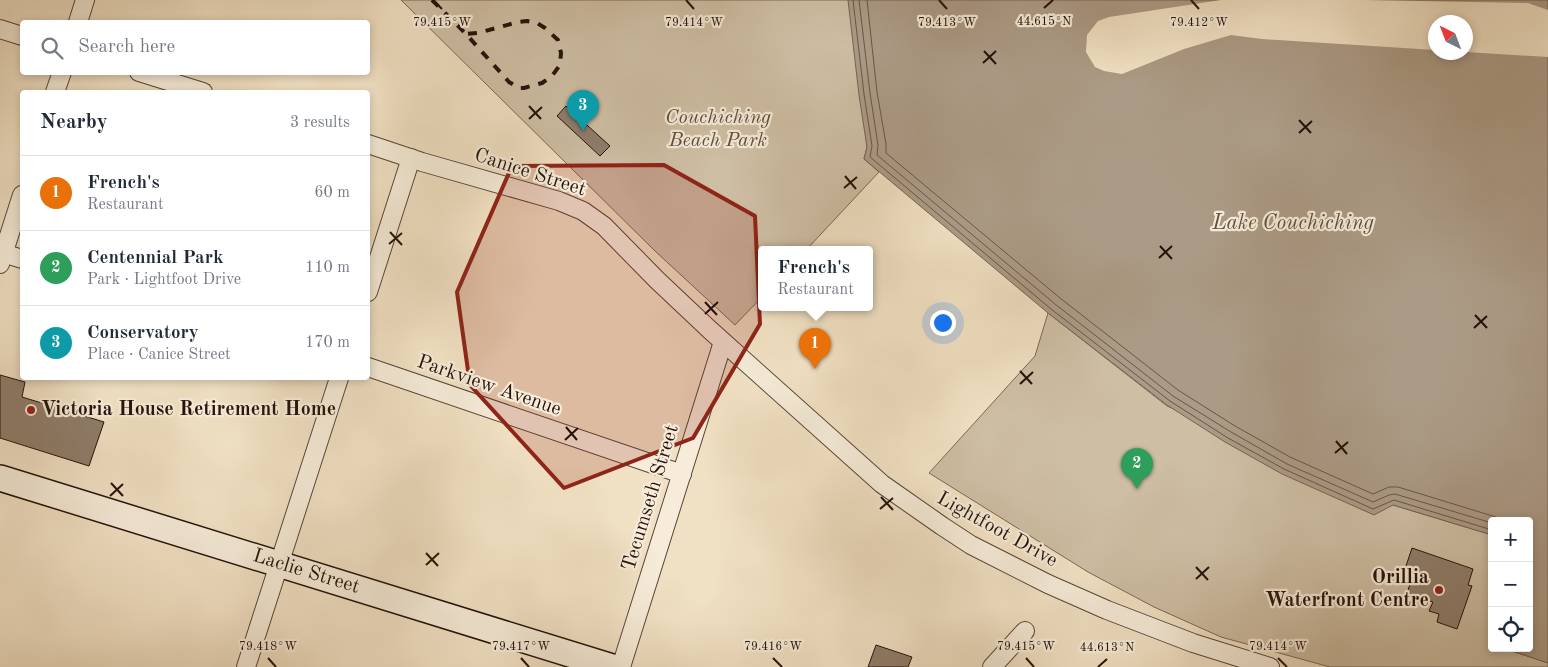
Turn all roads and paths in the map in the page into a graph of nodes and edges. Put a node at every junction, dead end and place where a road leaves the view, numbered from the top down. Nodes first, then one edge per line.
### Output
1 (85, 0) edge
2 (79, 20) edge
3 (0, 29) edge
4 (20, 35) edge
5 (61, 75) edge
6 (149, 75) edge
7 (56, 90) edge
8 (197, 90) edge
9 (370, 145) edge
10 (411, 158) junction
11 (20, 200) edge
12 (1, 256) edge
13 (20, 259) edge
14 (370, 286) edge
15 (723, 342) junction
16 (370, 368) edge
17 (338, 380) edge
18 (682, 474) junction
19 (0, 478) edge
20 (279, 564) junction
21 (1025, 631) dead end
22 (246, 667) edge
23 (612, 667) edge
24 (621, 667) edge
25 (992, 667) edge
26 (1270, 667) edge

1 - 2 street
3 - 4 street
5 - 7 street
6 - 8 street
9 - 10 street, Canice Street
10 - 14 street
10 - 15 street, Canice Street
11 - 12 street
12 - 13 street
15 - 18 street, Tecumseth Street
15 - 26 street, Lightfoot Drive
16 - 18 street, Parkview Avenue
17 - 20 street
18 - 24 street, Tecumseth Street
19 - 20 main road, Laclie Street
20 - 22 street
20 - 23 main road, Laclie Street
21 - 25 street

